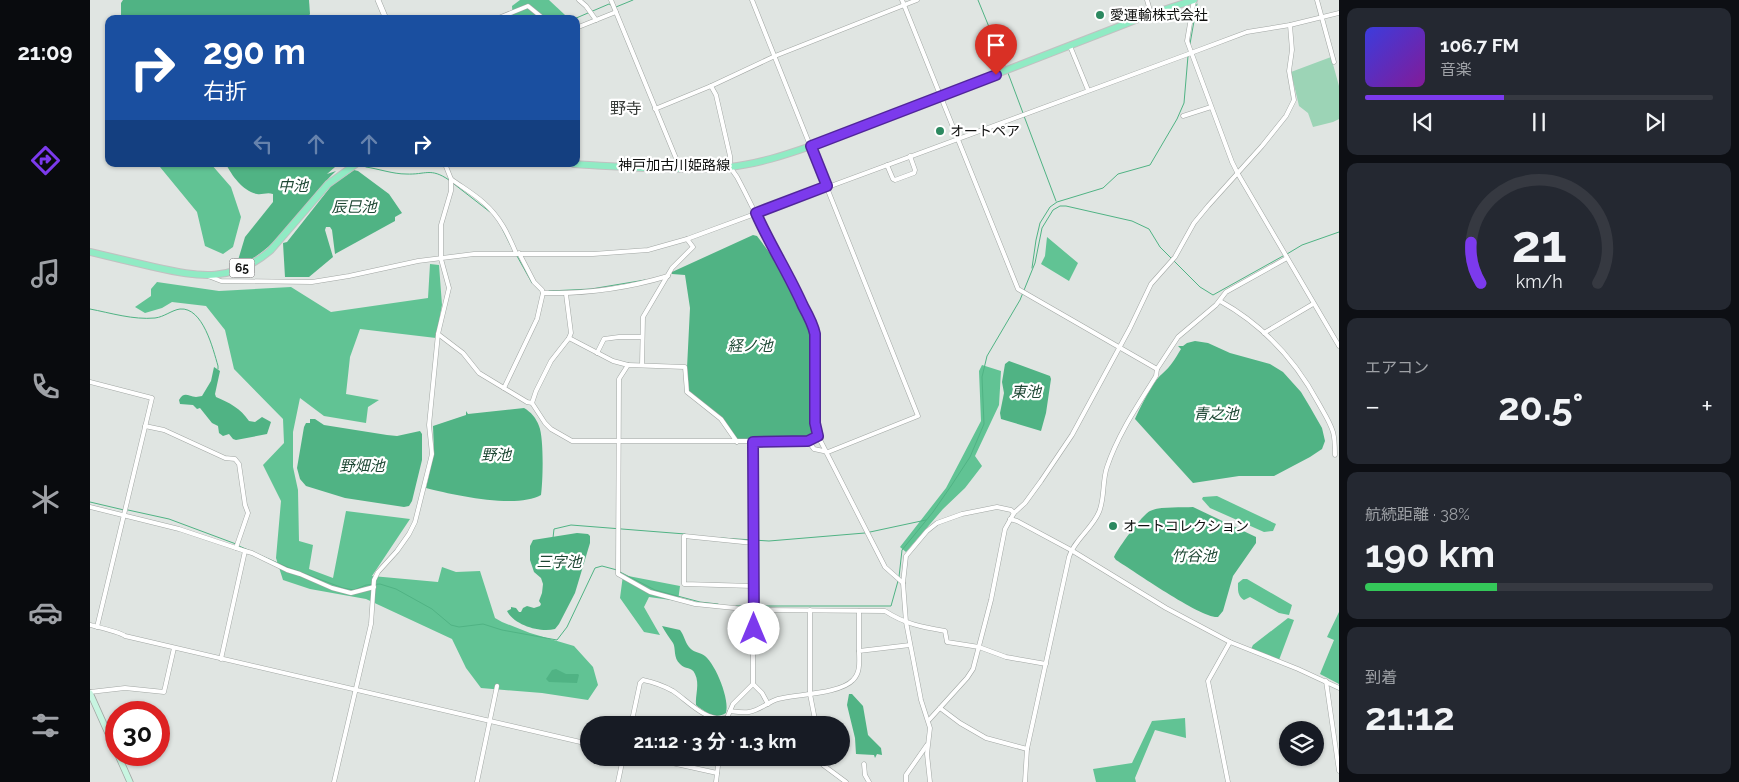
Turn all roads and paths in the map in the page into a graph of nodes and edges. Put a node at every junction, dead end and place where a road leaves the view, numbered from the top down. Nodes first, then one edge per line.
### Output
1 (378, 0) edge
2 (579, 0) edge
3 (611, 0) edge
4 (752, 0) edge
5 (917, 0) edge
6 (1147, 0) edge
7 (1194, 0) edge
8 (1317, 0) edge
9 (903, 2) edge
10 (616, 12) junction
11 (1339, 13) edge
12 (1151, 14) junction
13 (384, 15) edge
14 (506, 15) edge
15 (539, 15) edge
16 (1321, 17) junction
17 (596, 20) junction
18 (1290, 25) junction
19 (580, 26) edge
20 (1070, 46) junction
21 (1191, 53) junction
22 (775, 56) junction
23 (1334, 62) dead end
24 (711, 86) junction
25 (1088, 90) junction
26 (940, 96) junction
27 (1211, 107) junction
28 (655, 108) junction
29 (1184, 116) dead end
30 (958, 139) junction
31 (811, 146) junction
32 (910, 156) junction
33 (580, 164) edge
34 (887, 165) junction
35 (352, 167) edge
36 (446, 167) edge
37 (730, 167) junction
38 (680, 168) junction
39 (1238, 174) junction
40 (451, 179) junction
41 (827, 186) junction
42 (756, 213) junction
43 (687, 239) junction
44 (90, 252) edge
45 (518, 253) junction
46 (1286, 256) junction
47 (441, 259) junction
48 (207, 276) junction
49 (668, 276) junction
50 (543, 294) junction
51 (566, 294) junction
52 (1220, 301) junction
53 (1313, 304) junction
54 (1264, 333) junction
55 (438, 334) junction
56 (642, 337) junction
57 (569, 338) junction
58 (1339, 346) edge
59 (1120, 347) junction
60 (597, 353) junction
61 (628, 365) junction
62 (642, 365) junction
63 (1157, 369) junction
64 (90, 382) edge
65 (504, 388) junction
66 (532, 403) junction
67 (145, 426) junction
68 (818, 436) junction
69 (808, 441) junction
70 (618, 442) junction
71 (737, 442) junction
72 (753, 442) junction
73 (828, 452) junction
74 (1335, 455) dead end
75 (90, 507) edge
76 (1014, 513) junction
77 (123, 515) junction
78 (1010, 519) junction
79 (753, 543) junction
80 (236, 548) junction
81 (1071, 550) junction
82 (245, 551) junction
83 (903, 584) junction
84 (753, 586) junction
85 (374, 587) junction
86 (754, 610) junction
87 (810, 610) junction
88 (858, 611) junction
89 (906, 622) junction
90 (90, 625) edge
91 (96, 626) junction
92 (1230, 642) junction
93 (910, 645) junction
94 (978, 647) junction
95 (174, 648) junction
96 (859, 651) junction
97 (221, 659) junction
98 (1046, 664) junction
99 (1326, 682) junction
100 (753, 684) junction
101 (497, 686) dead end
102 (1339, 688) edge
103 (356, 690) junction
104 (90, 692) edge
105 (810, 694) junction
106 (768, 704) junction
107 (940, 708) junction
108 (730, 711) junction
109 (633, 716) edge
110 (710, 716) edge
111 (727, 716) edge
112 (814, 716) edge
113 (929, 720) junction
114 (490, 721) junction
115 (105, 726) edge
116 (580, 742) edge
117 (927, 745) junction
118 (1027, 749) junction
119 (864, 764) dead end
120 (1339, 765) edge
121 (123, 766) edge
122 (621, 766) edge
123 (683, 766) edge
124 (718, 766) edge
125 (824, 766) edge
126 (1339, 770) edge
127 (717, 774) junction
128 (130, 782) edge
129 (334, 782) edge
130 (477, 782) edge
131 (618, 782) edge
132 (716, 782) edge
133 (846, 782) edge
134 (869, 782) edge
135 (906, 782) edge
136 (930, 782) edge
137 (1025, 782) edge
138 (1228, 782) edge

1 - 13 street
2 - 17 street
3 - 10 street
4 - 22 street
5 - 9 street
6 - 12 street
7 - 12 main road, 神戸加古川姫路線
7 - 21 street
8 - 16 street
9 - 22 street
9 - 26 street
10 - 17 street
10 - 28 street
11 - 16 street
12 - 20 main road, 神戸加古川姫路線
14 - 15 street
16 - 18 street
16 - 23 street
17 - 19 street
18 - 21 street
18 - 39 street
20 - 25 street
20 - 26 main road, 神戸加古川姫路線
21 - 25 street
21 - 27 street
22 - 24 street
22 - 31 street
24 - 28 street
24 - 37 street
25 - 30 street
26 - 30 street
26 - 31 main road, 神戸加古川姫路線
27 - 29 street
27 - 39 street
28 - 38 street
30 - 32 street
30 - 59 street
31 - 37 main road, 神戸加古川姫路線
31 - 41 street
32 - 34 street
32 - 34 street
33 - 38 main road, 神戸加古川姫路線
34 - 41 street
35 - 48 main road, 65
36 - 40 street
37 - 38 main road, 神戸加古川姫路線
37 - 42 street
39 - 46 street
39 - 59 street
40 - 45 street
40 - 47 street
41 - 42 street
41 - 73 street
42 - 43 street
42 - 68 street
43 - 45 street
43 - 49 street
44 - 48 main road, 65
45 - 47 street
45 - 50 street
46 - 52 street
46 - 53 street
47 - 48 street
47 - 55 street
49 - 51 street
49 - 56 street
50 - 51 street
50 - 65 street
51 - 57 street
52 - 54 street
52 - 63 street
53 - 54 street
53 - 58 street
54 - 74 street
55 - 65 street
55 - 85 street
56 - 60 street
56 - 62 street
57 - 60 street
57 - 66 street
59 - 63 street
59 - 76 street
60 - 61 street
61 - 62 street
61 - 70 street
62 - 71 street
63 - 81 street
64 - 67 street
65 - 66 street
66 - 70 street
67 - 77 street
67 - 80 street
68 - 69 street
68 - 73 street
69 - 72 street
69 - 73 street
70 - 71 street
70 - 86 street
71 - 72 street
72 - 79 street
73 - 83 street
75 - 77 street
76 - 78 street
76 - 83 street
77 - 80 street
77 - 91 street
78 - 81 street
78 - 94 street
79 - 84 street
79 - 84 street
80 - 82 street
81 - 92 street
81 - 98 street
82 - 85 street
82 - 97 street
83 - 89 street
84 - 86 street
85 - 103 street
86 - 87 street
86 - 100 street
87 - 88 street
87 - 105 street
88 - 89 street
88 - 96 street
89 - 93 street
89 - 94 street
90 - 91 street
91 - 95 street
92 - 99 street
92 - 138 street
93 - 96 street
93 - 113 street
94 - 98 street
94 - 107 street
95 - 97 street
95 - 104 street
96 - 105 street
97 - 103 street
98 - 118 street
99 - 102 street
99 - 120 street
100 - 106 street
100 - 108 street
101 - 114 street
103 - 114 street
103 - 129 street
104 - 115 main road
105 - 106 street
105 - 112 street
106 - 108 street
107 - 113 street
107 - 118 street
108 - 111 street
109 - 110 street
113 - 117 street
114 - 116 street
114 - 130 street
117 - 135 street
117 - 136 street
118 - 137 street
119 - 134 street
120 - 126 street
121 - 128 main road
122 - 131 street
123 - 127 street
124 - 127 street
125 - 133 street
127 - 132 street

